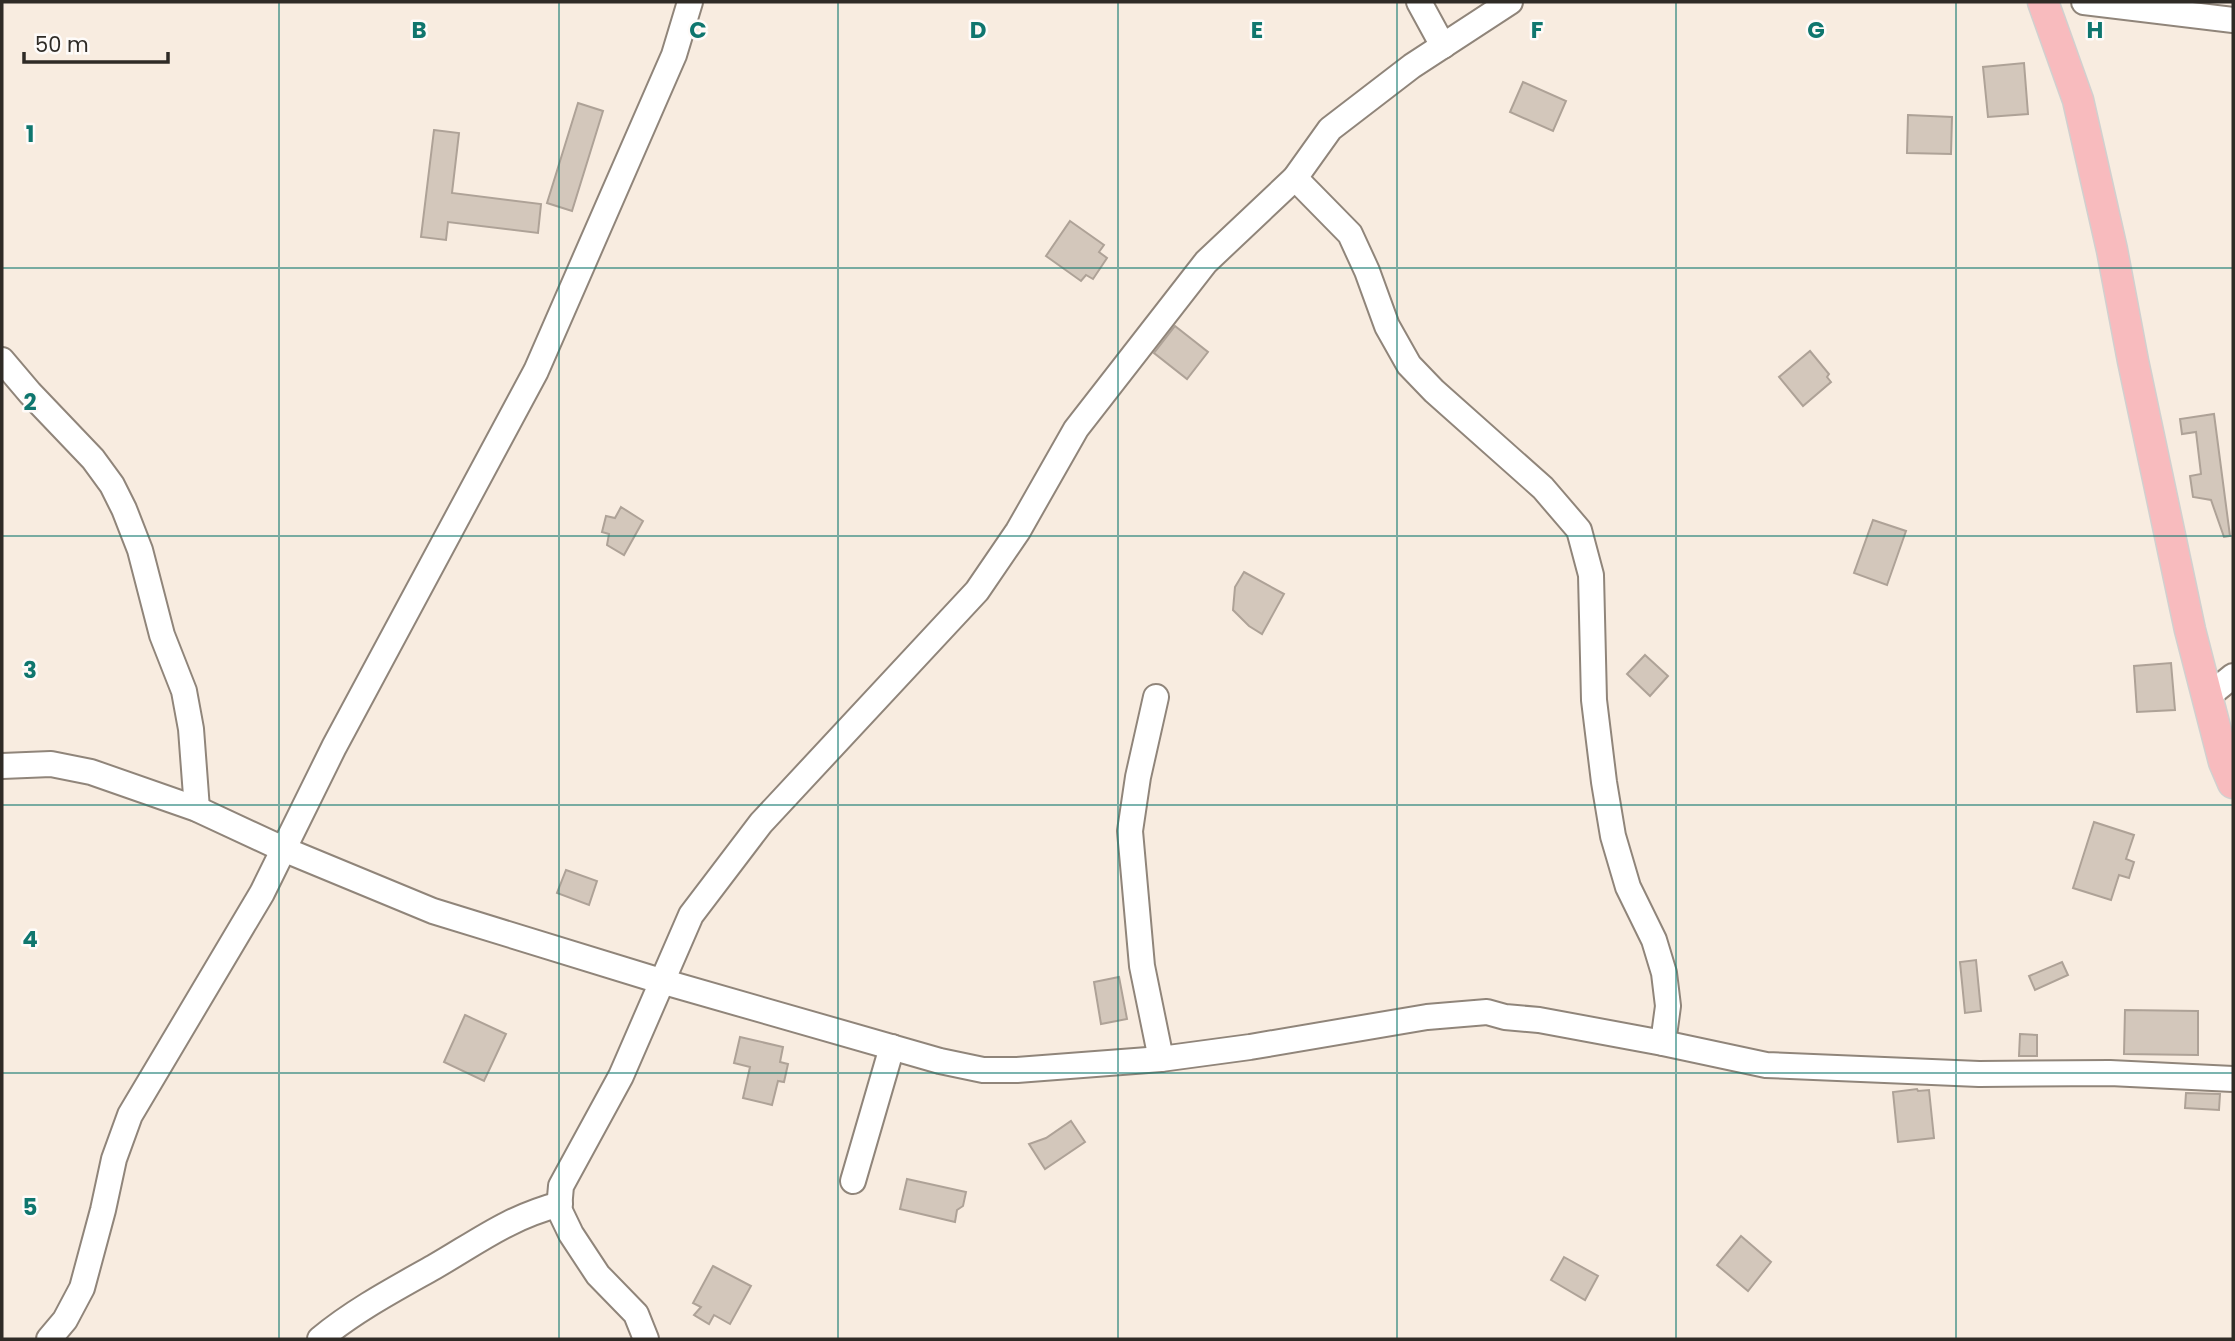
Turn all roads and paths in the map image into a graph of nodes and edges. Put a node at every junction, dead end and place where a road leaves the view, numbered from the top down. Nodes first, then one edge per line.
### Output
1 (690, 2) edge
2 (1419, 2) edge
3 (1510, 2) edge
4 (2043, 2) edge
5 (2084, 2) edge
6 (2233, 20) edge
7 (1443, 46) junction
8 (1295, 178) junction
9 (2, 360) edge
10 (2233, 676) edge
11 (1156, 697) dead end
12 (2207, 697) junction
13 (2, 766) edge
14 (2233, 783) edge
15 (197, 809) junction
16 (284, 849) junction
17 (661, 981) junction
18 (1663, 1043) junction
19 (892, 1047) junction
20 (1161, 1059) junction
21 (2233, 1079) edge
22 (853, 1181) dead end
23 (560, 1204) junction
24 (50, 1339) edge
25 (320, 1339) edge
26 (646, 1339) edge

1 - 16 street
2 - 7 street
3 - 7 street
4 - 12 main road
5 - 6 street
7 - 8 street
8 - 17 street
8 - 18 street
9 - 15 street
10 - 12 street
11 - 20 street
12 - 14 main road
13 - 15 street
15 - 16 street
16 - 17 street
16 - 24 street
17 - 19 street
17 - 23 street
18 - 20 street
18 - 21 street
19 - 20 street
19 - 22 street
23 - 25 street
23 - 26 street

